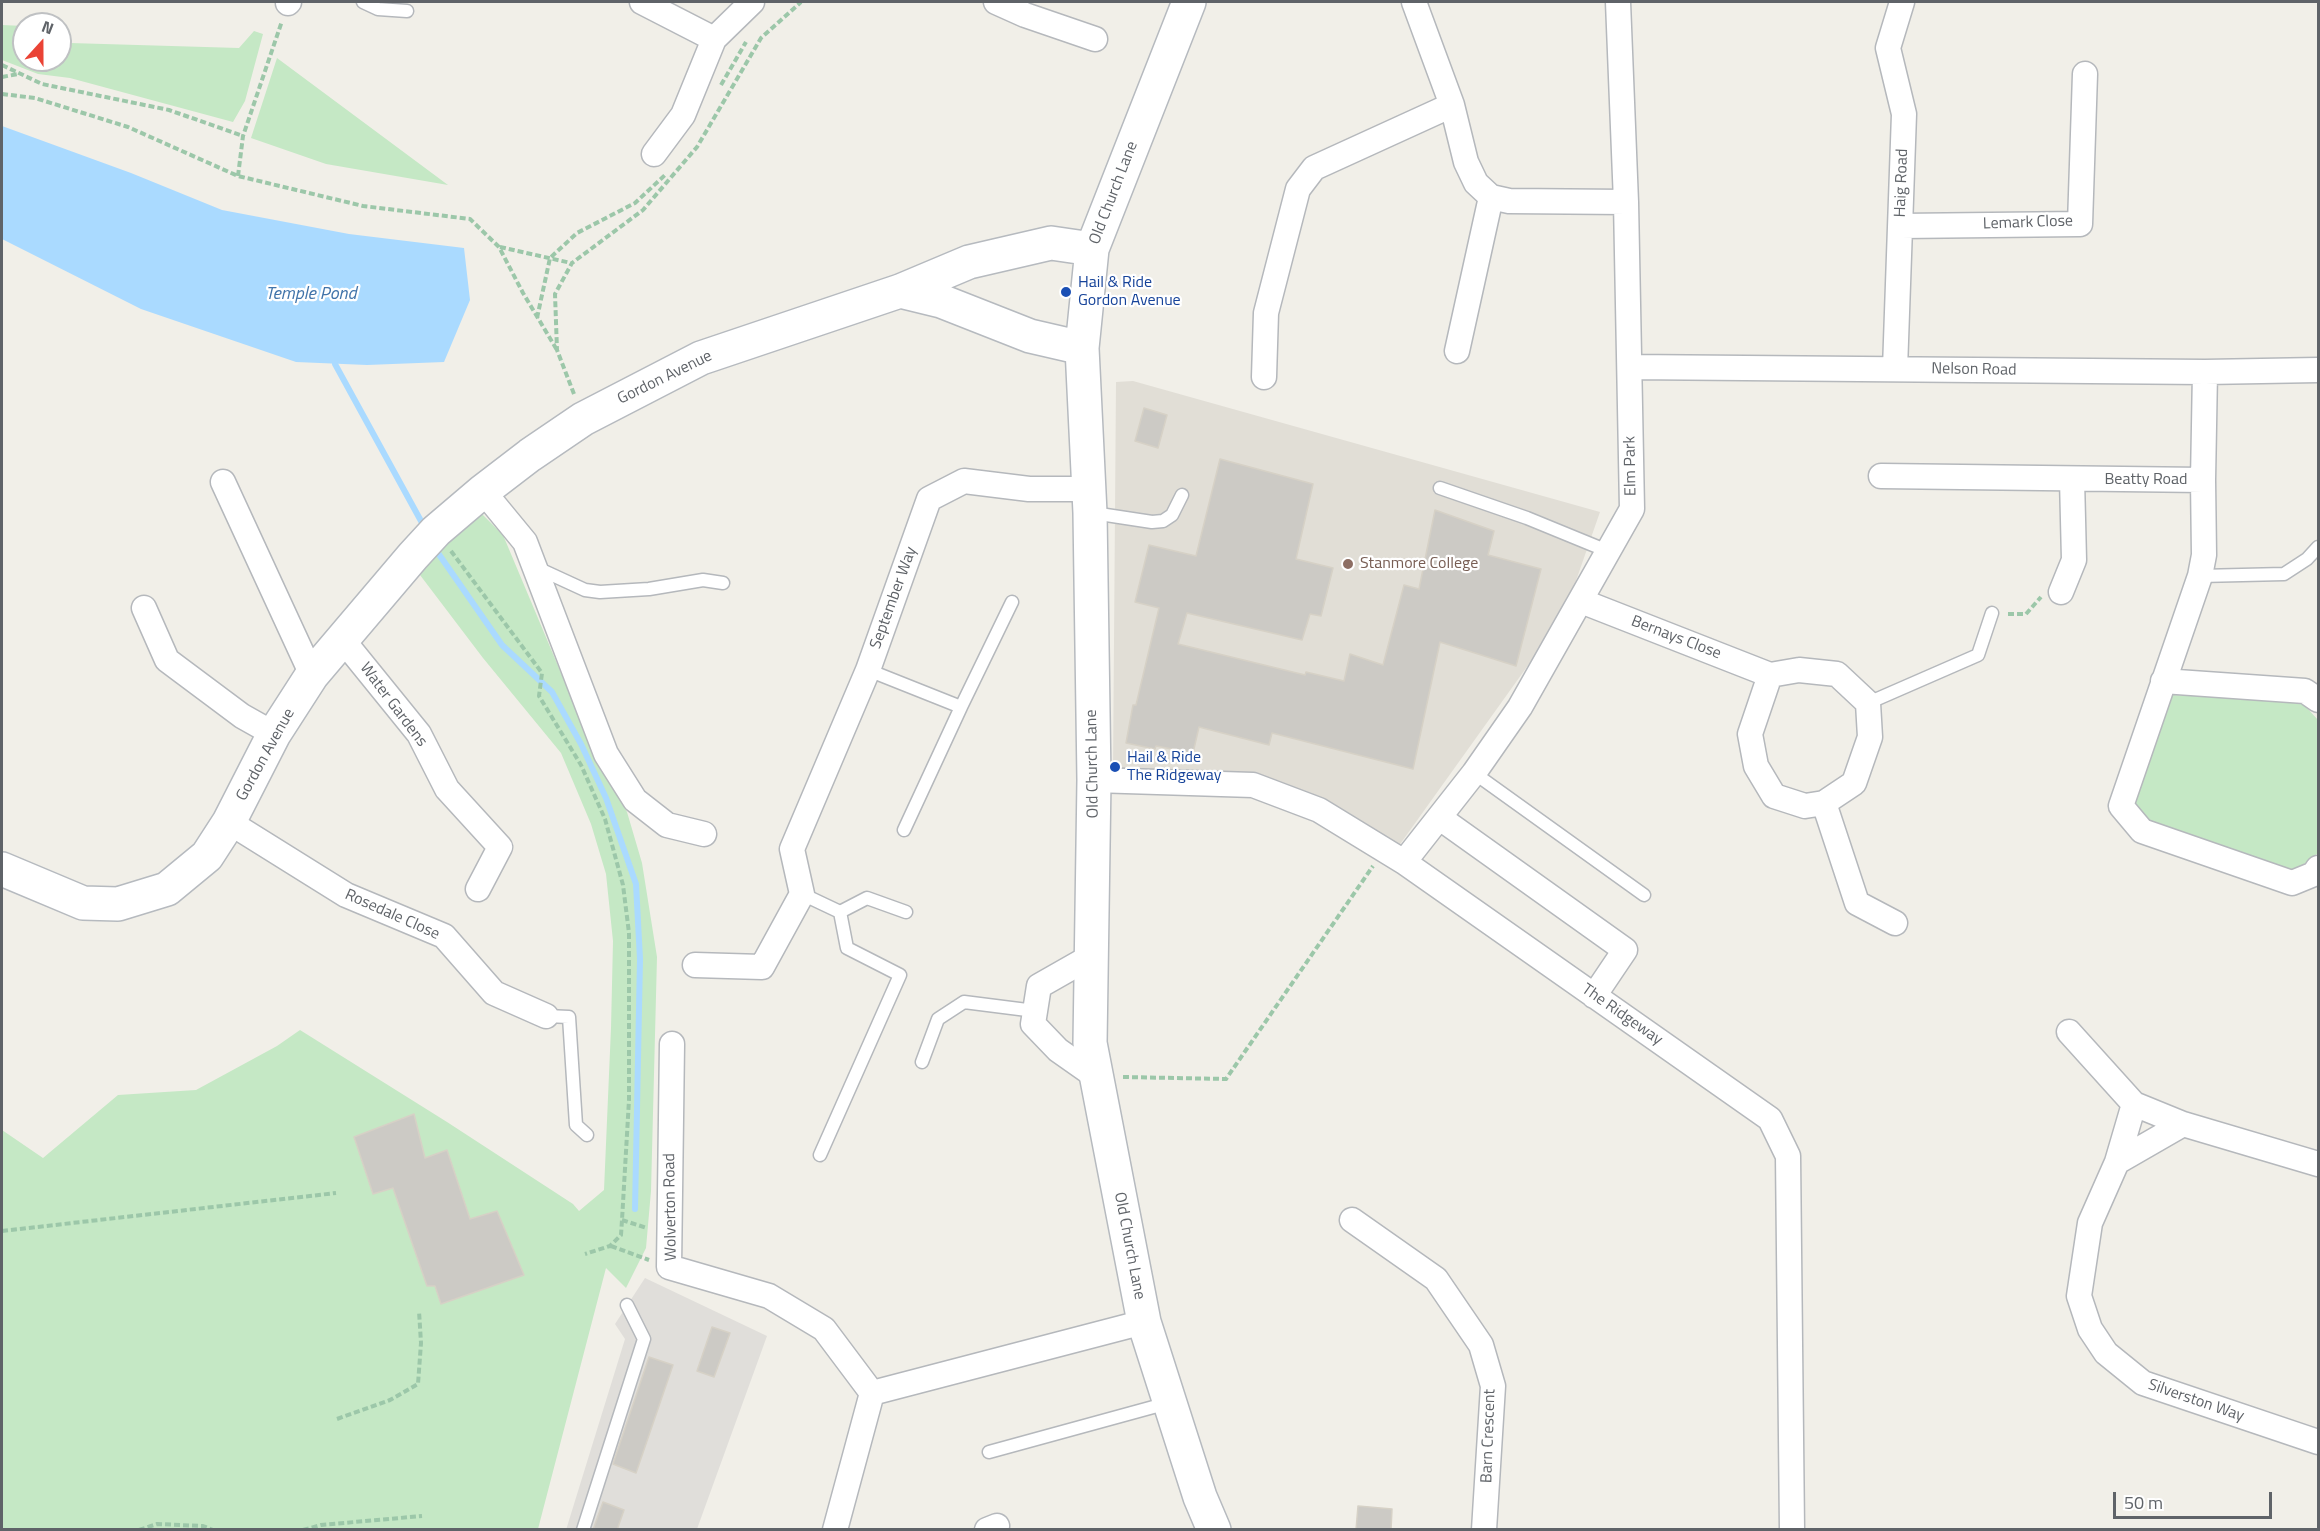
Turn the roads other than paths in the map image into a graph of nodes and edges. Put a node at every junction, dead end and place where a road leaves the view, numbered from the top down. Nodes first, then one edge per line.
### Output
1 (363, 2) edge
2 (642, 2) edge
3 (752, 2) edge
4 (996, 2) edge
5 (1190, 2) edge
6 (1414, 2) edge
7 (1618, 2) edge
8 (1902, 2) edge
9 (407, 11) dead end
10 (714, 39) junction
11 (1095, 39) dead end
12 (2085, 74) dead end
13 (1452, 105) junction
14 (654, 154) dead end
15 (1491, 198) junction
16 (1626, 202) junction
17 (1901, 226) junction
18 (1092, 249) junction
19 (900, 291) junction
20 (1082, 348) junction
21 (1457, 351) dead end
22 (1630, 367) junction
23 (1895, 369) junction
24 (2319, 370) edge
25 (2205, 372) junction
26 (1264, 378) dead end
27 (1881, 476) dead end
28 (2073, 479) junction
29 (2203, 480) junction
30 (223, 482) dead end
31 (1440, 488) dead end
32 (483, 491) junction
33 (1182, 495) dead end
34 (1090, 501) junction
35 (2319, 548) edge
36 (1610, 552) junction
37 (534, 566) junction
38 (2200, 576) junction
39 (723, 583) dead end
40 (2061, 592) road end
41 (1581, 601) junction
42 (1012, 603) dead end
43 (144, 608) dead end
44 (1992, 613) road end
45 (342, 639) junction
46 (868, 670) junction
47 (312, 675) junction
48 (1770, 675) junction
49 (2163, 681) junction
50 (2319, 700) edge
51 (1868, 703) junction
52 (961, 707) junction
53 (274, 734) junction
54 (1474, 773) junction
55 (1094, 780) junction
56 (1824, 803) junction
57 (1440, 818) junction
58 (229, 822) junction
59 (904, 830) dead end
60 (704, 834) dead end
61 (1394, 856) junction
62 (2319, 868) edge
63 (2, 869) edge
64 (478, 889) dead end
65 (802, 894) junction
66 (1644, 895) dead end
67 (840, 912) junction
68 (906, 912) dead end
69 (1895, 923) dead end
70 (1090, 957) junction
71 (695, 965) dead end
72 (1594, 996) junction
73 (1035, 1011) junction
74 (546, 1016) joint
75 (2069, 1032) dead end
76 (672, 1044) dead end
77 (922, 1062) dead end
78 (1095, 1076) junction
79 (2134, 1104) junction
80 (2183, 1124) junction
81 (586, 1135) dead end
82 (820, 1155) dead end
83 (2117, 1162) junction
84 (2319, 1164) edge
85 (1352, 1220) dead end
86 (627, 1305) dead end
87 (1144, 1322) junction
88 (872, 1393) junction
89 (1170, 1403) junction
90 (2319, 1442) edge
91 (989, 1452) dead end
92 (583, 1530) edge
93 (835, 1530) edge
94 (1214, 1530) edge
95 (1484, 1530) edge
96 (1792, 1530) edge

1 - 9 lane
2 - 10 street
3 - 10 street
4 - 11 street
5 - 18 street, Old Church Lane
6 - 13 street
7 - 16 street, Elm Park
8 - 17 street, Haig Road
10 - 14 street
12 - 17 street, Lemark Close
13 - 15 street
13 - 26 street
15 - 16 street
15 - 21 street
16 - 22 street, Elm Park
17 - 23 street, Haig Road
18 - 19 street, Gordon Avenue
18 - 20 street, Old Church Lane
19 - 20 street
19 - 32 street, Gordon Avenue
20 - 34 street, Old Church Lane
22 - 23 street, Nelson Road
22 - 36 street, Elm Park
23 - 25 street, Nelson Road
24 - 25 street, Nelson Road
25 - 29 street
27 - 28 street, Beatty Road
28 - 29 street, Beatty Road
28 - 40 street
29 - 38 street, Beatty Road
30 - 47 street
31 - 36 lane
32 - 37 street
32 - 45 street, Gordon Avenue
33 - 34 lane
34 - 46 street, September Way
34 - 55 street, Old Church Lane
35 - 38 lane
36 - 41 street, Elm Park
37 - 39 lane
37 - 60 street
38 - 49 street, Beatty Road
41 - 48 street, Bernays Close
41 - 54 street, Elm Park
42 - 52 lane
43 - 53 street
44 - 51 lane
45 - 47 street, Gordon Avenue
45 - 64 street, Water Gardens
46 - 52 lane
46 - 65 street, September Way
47 - 53 street, Gordon Avenue
48 - 51 street
48 - 56 street
49 - 50 street
49 - 62 street, Beatty Road
51 - 56 street
52 - 59 lane
53 - 58 street, Gordon Avenue
54 - 57 street, Elm Park
54 - 66 lane
55 - 61 street, The Ridgeway
55 - 70 street, Old Church Lane
56 - 69 street
57 - 61 street, Elm Park
57 - 72 street
58 - 63 street, Gordon Avenue
58 - 74 street, Rosedale Close
61 - 72 street, The Ridgeway
65 - 67 lane
65 - 71 street
67 - 68 lane
67 - 82 lane
70 - 73 street
70 - 78 street, Old Church Lane
72 - 96 street, The Ridgeway
73 - 77 lane
73 - 78 street
74 - 81 lane
75 - 79 street
76 - 88 street, Wolverton Road
78 - 87 street, Old Church Lane
79 - 80 street
79 - 83 street, Silverston Way
80 - 83 street
80 - 84 street
83 - 90 street, Silverston Way
85 - 95 street, Barn Crescent
86 - 92 lane
87 - 88 street
87 - 89 street, Old Church Lane
88 - 93 street
89 - 91 lane
89 - 94 street, Old Church Lane

